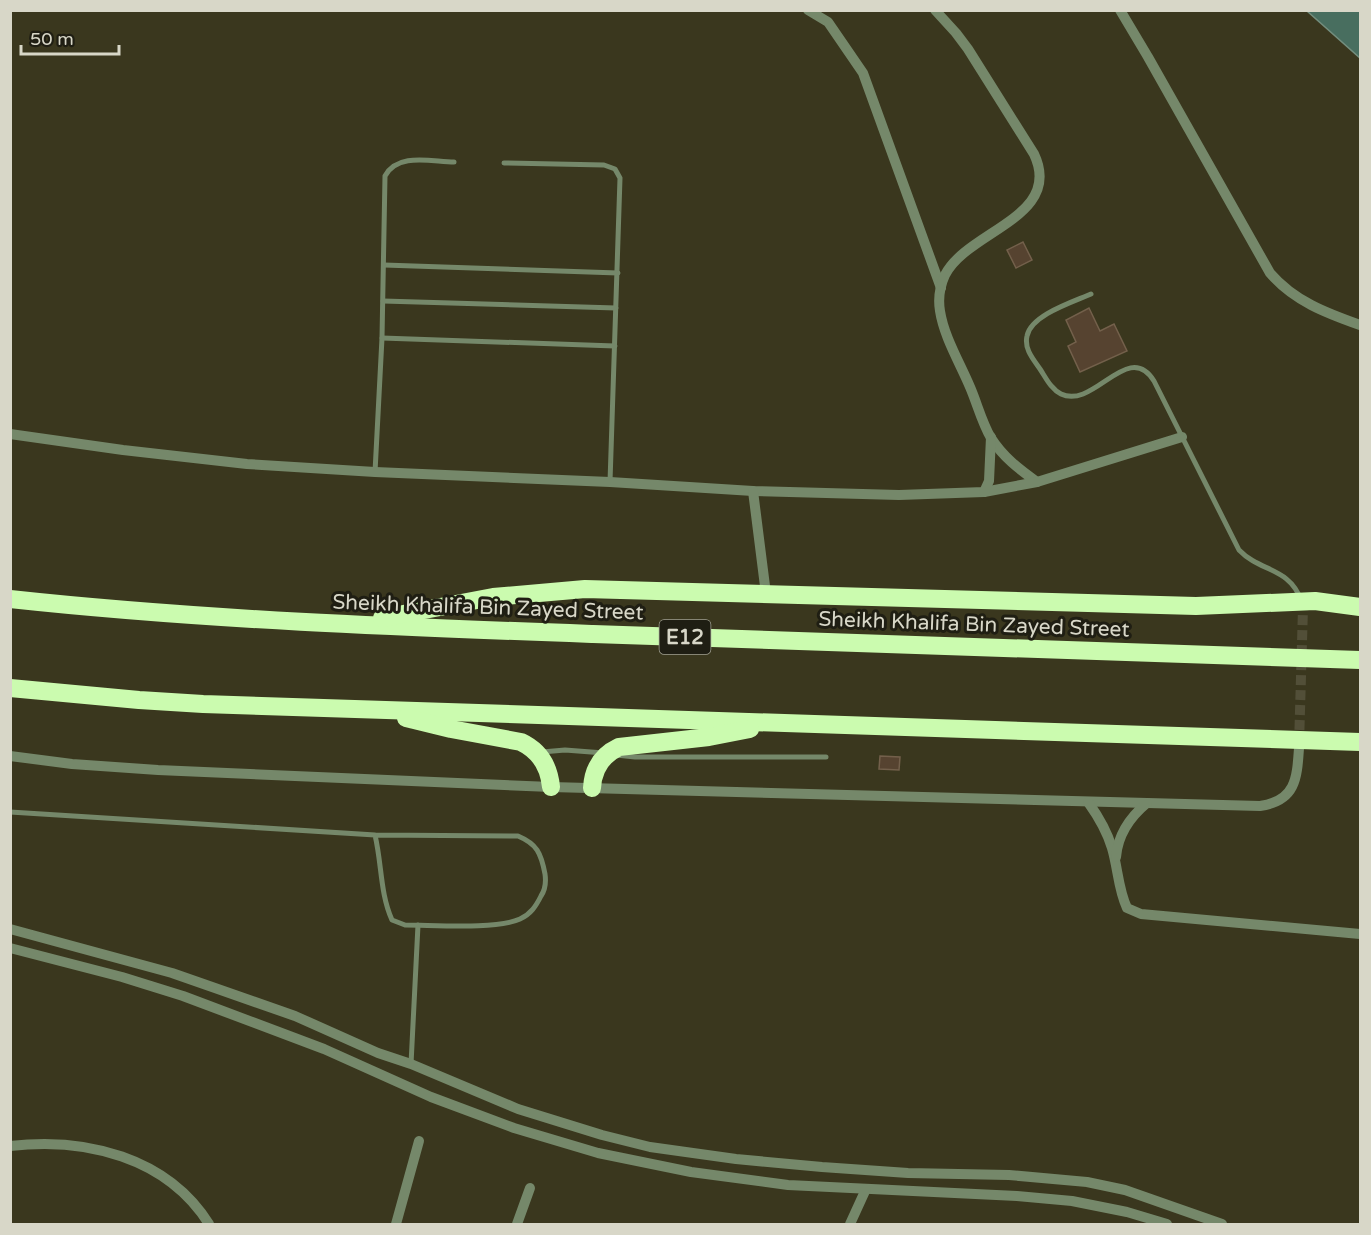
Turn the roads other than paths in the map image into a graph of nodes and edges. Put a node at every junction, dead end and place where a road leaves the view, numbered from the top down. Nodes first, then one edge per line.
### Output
1 (808, 10) edge
2 (935, 10) edge
3 (1120, 10) edge
4 (454, 162) dead end
5 (504, 163) dead end
6 (384, 265) junction
7 (618, 273) junction
8 (940, 288) junction
9 (1091, 294) dead end
10 (383, 301) junction
11 (616, 308) junction
12 (1360, 325) edge
13 (381, 338) junction
14 (615, 346) junction
15 (10, 434) edge
16 (991, 437) junction
17 (1182, 437) junction
18 (375, 472) junction
19 (610, 482) junction
20 (1036, 482) junction
21 (753, 491) junction
22 (984, 492) junction
23 (766, 594) junction
24 (10, 599) edge
25 (1302, 605) junction
26 (1360, 607) edge
27 (354, 624) junction
28 (1360, 660) edge
29 (10, 688) edge
30 (378, 710) junction
31 (778, 723) junction
32 (1360, 742) edge
33 (1299, 748) tunnel mouth
34 (537, 752) junction
35 (608, 754) junction
36 (10, 756) edge
37 (825, 758) dead end
38 (551, 787) junction
39 (592, 788) junction
40 (1088, 802) junction
41 (1147, 803) junction
42 (10, 812) edge
43 (375, 835) junction
44 (1116, 864) junction
45 (418, 925) junction
46 (10, 929) edge
47 (1360, 934) edge
48 (10, 948) edge
49 (411, 1064) junction
50 (419, 1141) dead end
51 (10, 1146) edge
52 (530, 1188) dead end
53 (866, 1189) junction
54 (209, 1224) edge
55 (396, 1224) edge
56 (518, 1224) edge
57 (850, 1224) edge
58 (1167, 1224) edge
59 (1222, 1224) edge

1 - 8 street
2 - 8 street
3 - 12 street
4 - 6 lane
5 - 7 lane
6 - 7 lane
6 - 10 lane
7 - 11 lane
8 - 16 street
9 - 17 lane
10 - 11 lane
10 - 13 lane
11 - 14 lane
13 - 14 lane
13 - 18 lane
14 - 19 lane
15 - 18 street
16 - 20 street
16 - 22 street
17 - 20 street
17 - 25 lane
18 - 19 street
19 - 21 street
20 - 22 street
21 - 22 street
21 - 23 street
23 - 25 highway
23 - 27 highway
24 - 27 highway, Sheikh Khalifa Bin Zayed Street / E12
25 - 26 highway
27 - 28 highway, Sheikh Khalifa Bin Zayed Street / E12
29 - 30 highway
30 - 31 highway
30 - 34 highway
31 - 32 highway
31 - 35 highway
33 - 41 street
34 - 35 lane
34 - 38 highway
35 - 37 lane
35 - 39 highway
36 - 38 street
38 - 39 street
39 - 40 street
40 - 41 street
40 - 44 street
41 - 44 street
42 - 43 lane
43 - 45 lane
43 - 45 lane
44 - 47 street
45 - 49 lane
46 - 49 street
48 - 53 street
49 - 59 street
50 - 55 street
51 - 54 street
52 - 56 street
53 - 57 street
53 - 58 street

